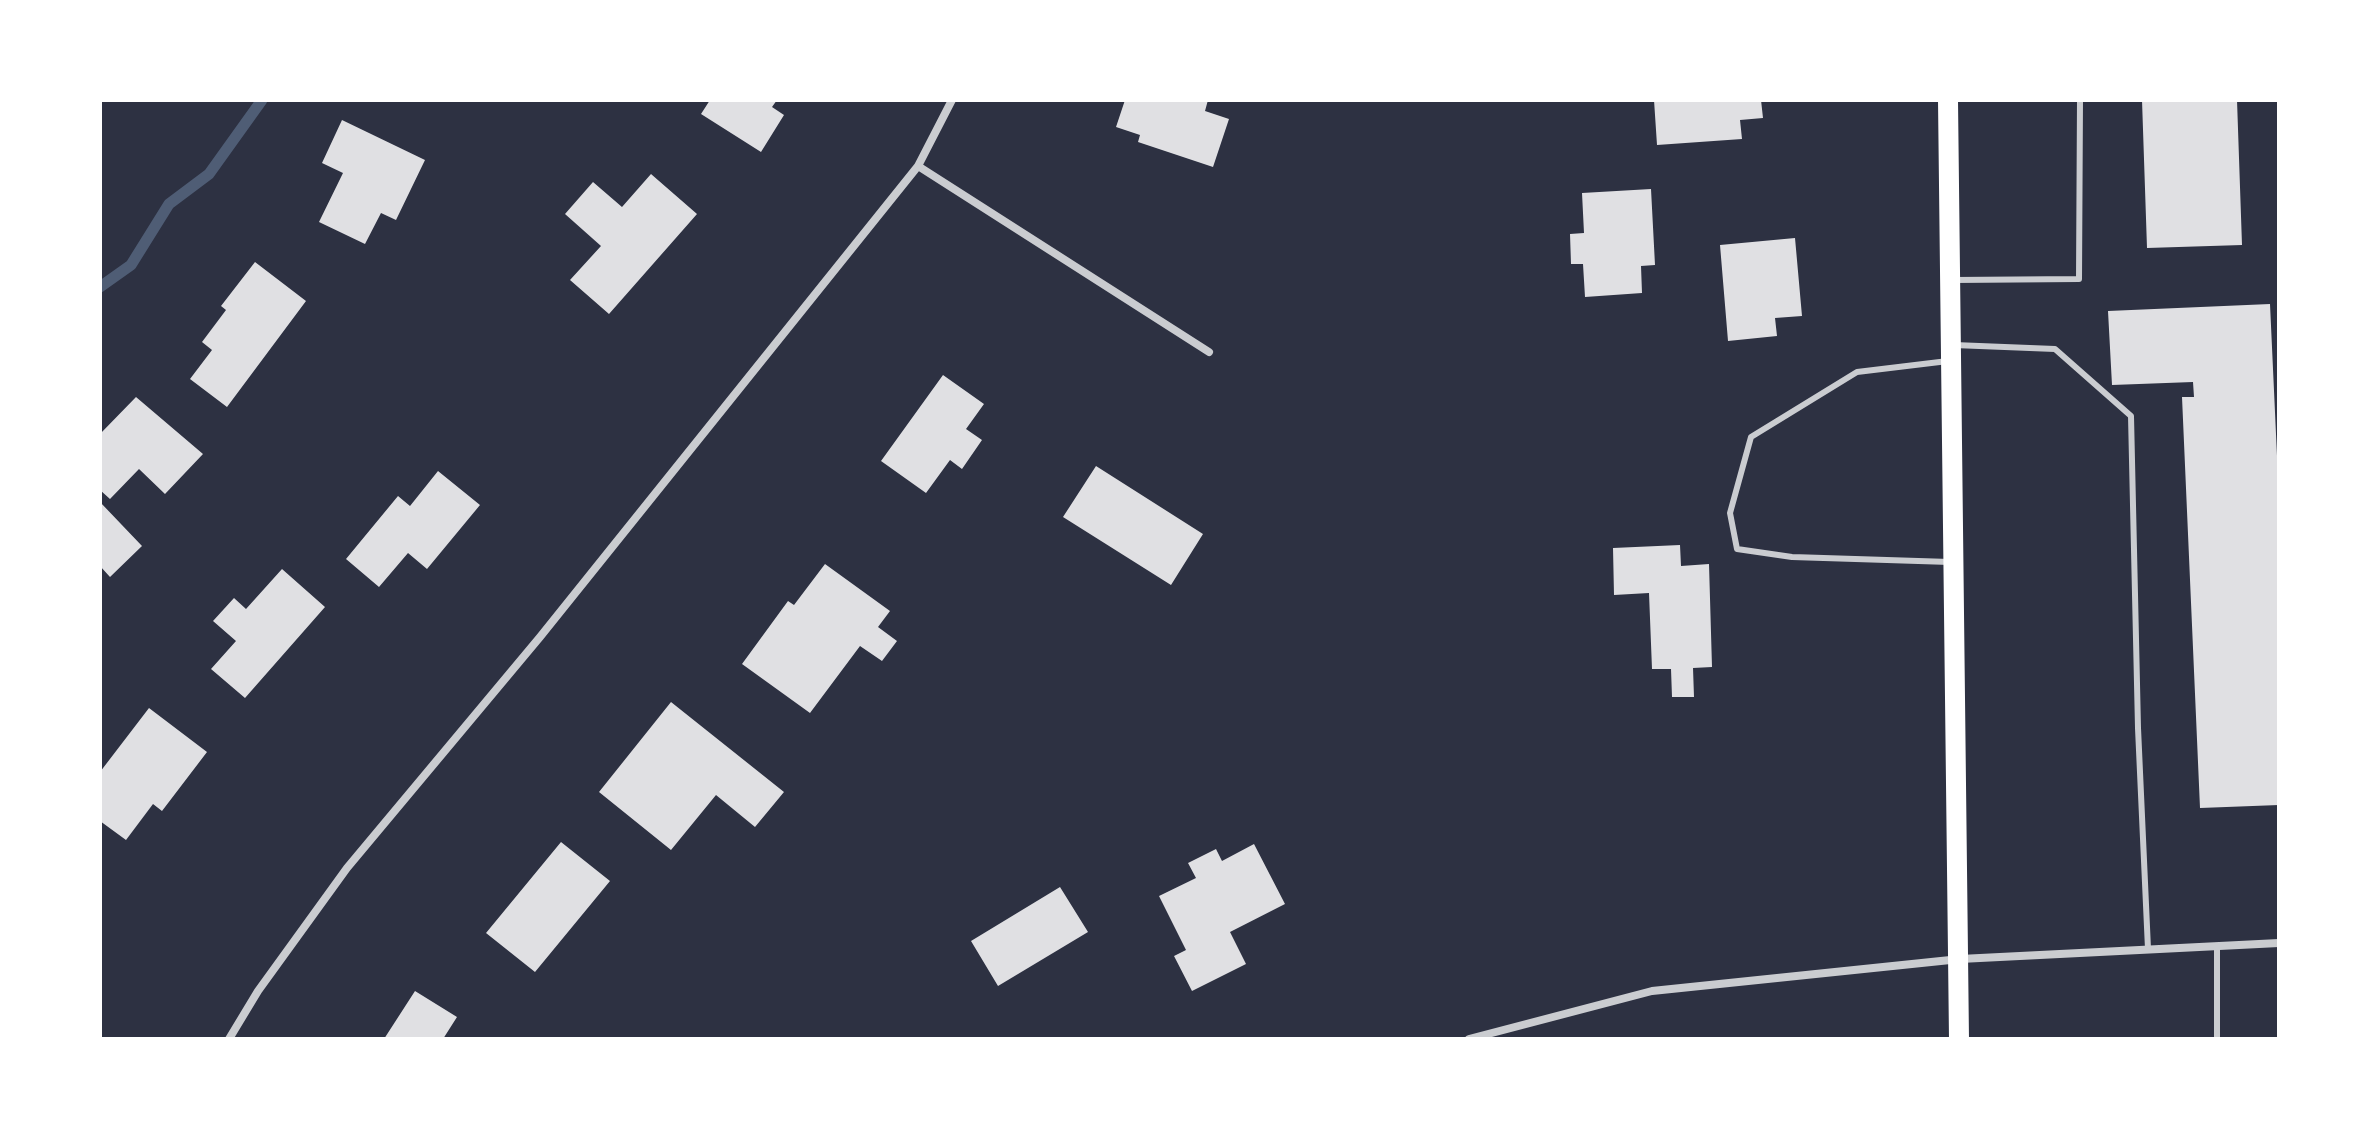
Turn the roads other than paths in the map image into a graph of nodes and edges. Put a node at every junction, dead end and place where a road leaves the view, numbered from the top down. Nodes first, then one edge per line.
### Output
1 (952, 100) edge
2 (1948, 100) edge
3 (2080, 100) edge
4 (918, 166) junction
5 (1950, 280) junction
6 (1209, 352) dead end
7 (1951, 353) junction
8 (1954, 562) junction
9 (2279, 943) edge
10 (2217, 946) junction
11 (2148, 949) junction
12 (1960, 959) junction
13 (229, 1039) edge
14 (1469, 1039) edge
15 (1959, 1039) edge
16 (2217, 1039) edge

1 - 4 street
2 - 5 main road
3 - 5 lane
4 - 6 street
4 - 13 street
5 - 7 main road
7 - 8 main road
7 - 8 lane
7 - 11 lane
8 - 12 main road
9 - 10 street
10 - 11 street
10 - 16 lane
11 - 12 street
12 - 14 street
12 - 15 main road

